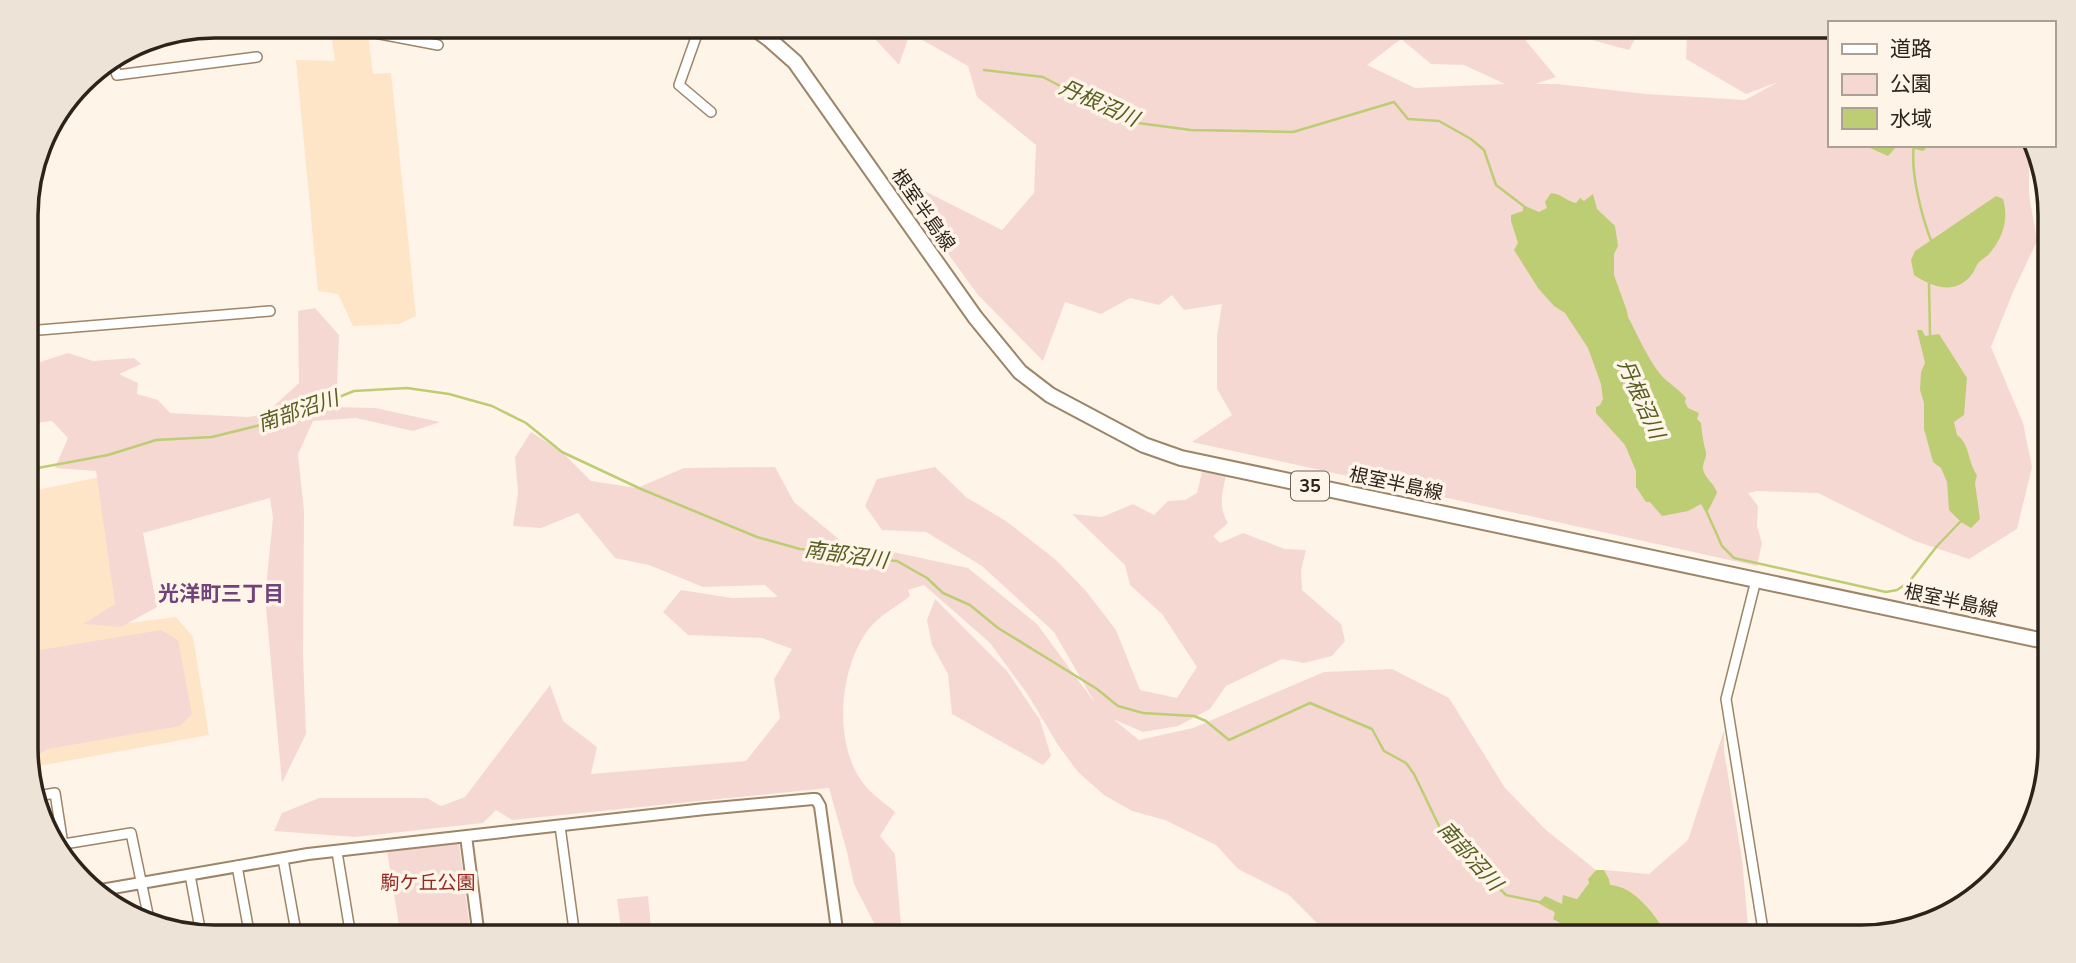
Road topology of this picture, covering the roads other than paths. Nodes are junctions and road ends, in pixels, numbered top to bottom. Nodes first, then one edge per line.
1 (401, 38) edge
2 (696, 38) edge
3 (766, 38) edge
4 (412, 40) joint
5 (438, 45) dead end
6 (257, 57) dead end
7 (115, 69) edge
8 (711, 112) dead end
9 (270, 311) dead end
10 (39, 330) edge
11 (1756, 580) junction
12 (2038, 640) edge
13 (46, 795) edge
14 (560, 825) junction
15 (58, 829) edge
16 (466, 836) junction
17 (67, 843) edge
18 (337, 852) junction
19 (283, 859) junction
20 (237, 866) junction
21 (190, 875) junction
22 (142, 883) junction
23 (109, 889) edge
24 (148, 911) edge
25 (199, 923) edge
26 (1762, 924) edge
27 (248, 925) edge
28 (295, 925) edge
29 (349, 925) edge
30 (477, 925) edge
31 (573, 925) edge
32 (836, 925) edge

1 - 4 street
2 - 8 street
3 - 11 main road, 根室半島線 / 35
4 - 5 street
6 - 7 street
9 - 10 street
11 - 12 main road, 根室半島線 / 35
11 - 26 street
13 - 15 street
14 - 16 street
14 - 31 street
14 - 32 street
16 - 18 street
16 - 30 street
17 - 22 street
18 - 19 street
18 - 29 street
19 - 20 street
19 - 28 street
20 - 21 street
20 - 27 street
21 - 22 street
21 - 25 street
22 - 23 street
22 - 24 street

